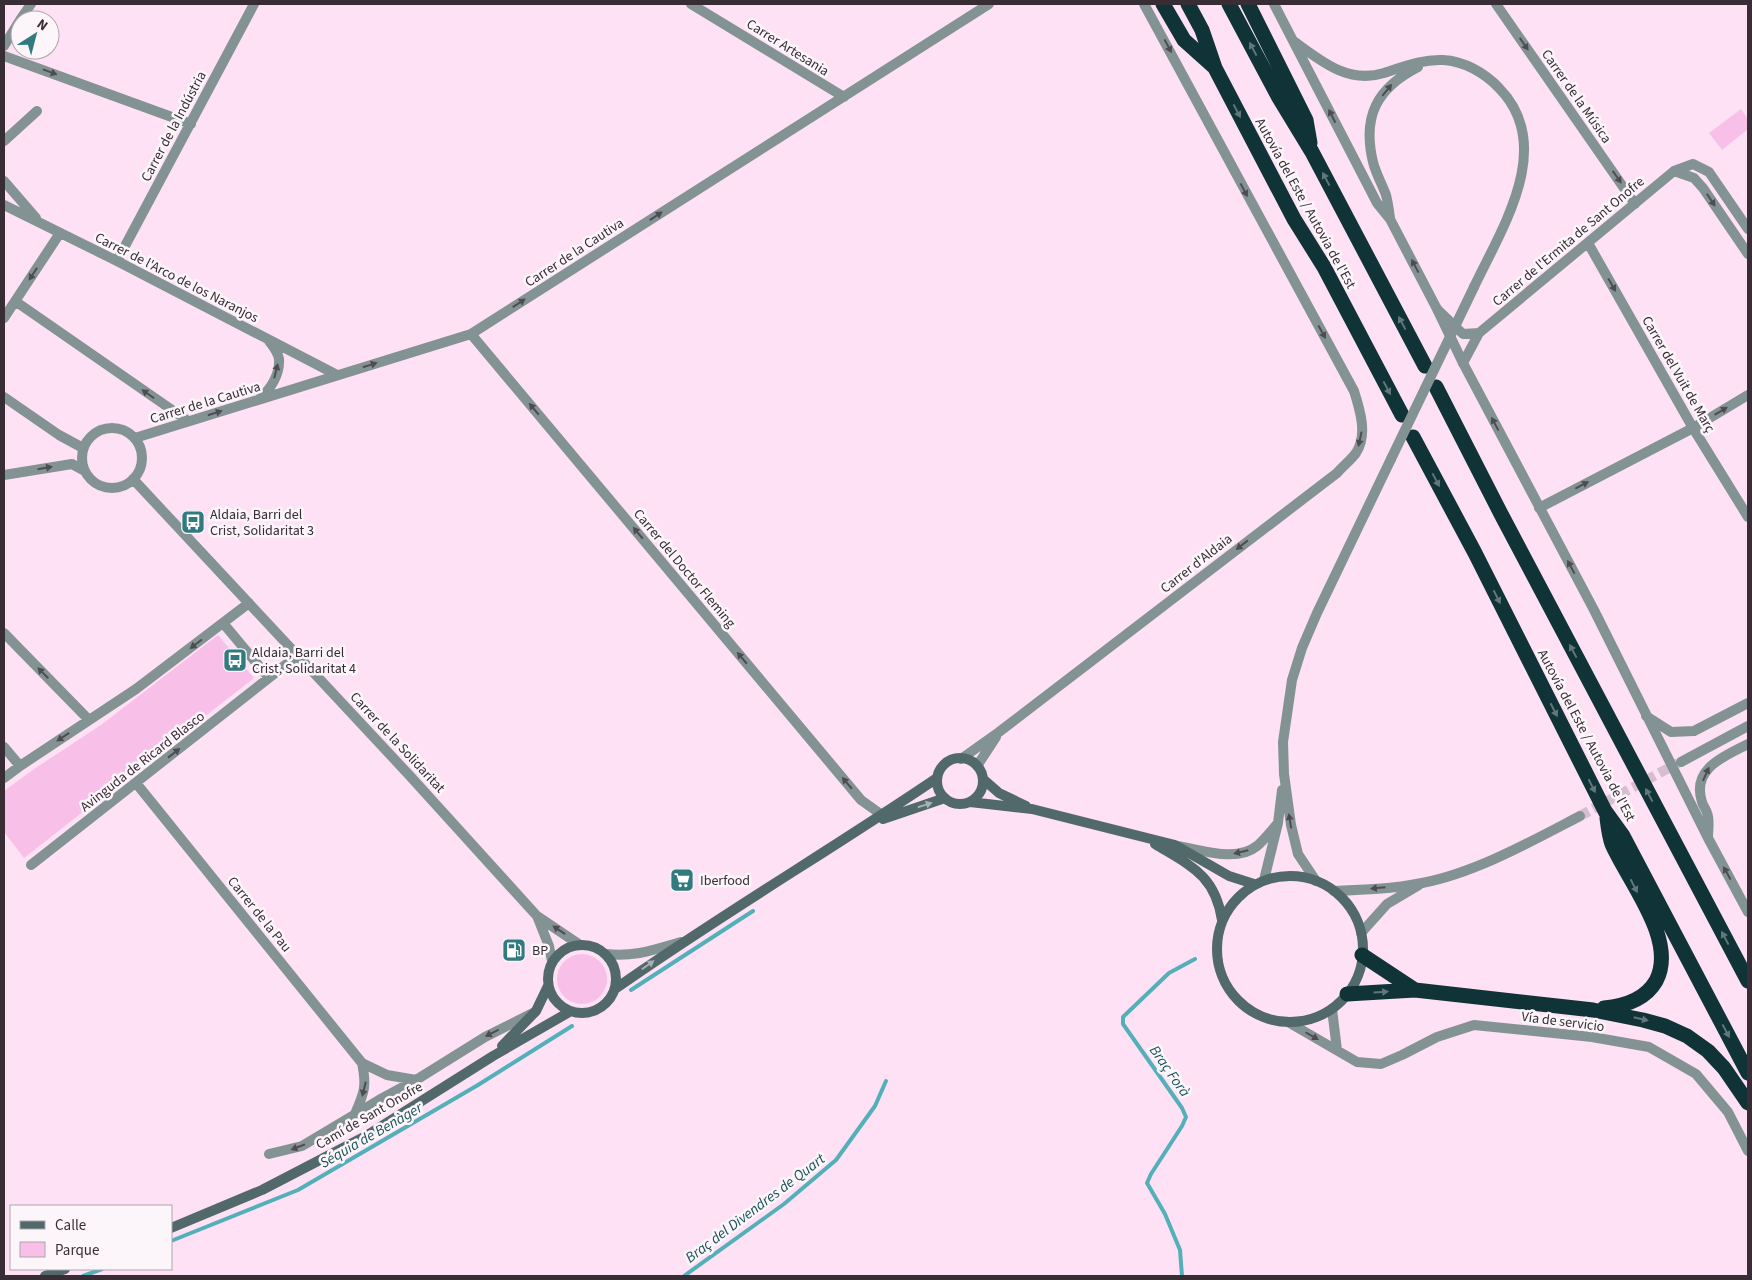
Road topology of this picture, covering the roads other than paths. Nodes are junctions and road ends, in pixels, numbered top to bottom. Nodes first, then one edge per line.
1 (254, 4) edge
2 (691, 4) edge
3 (989, 4) edge
4 (1144, 4) edge
5 (1163, 4) edge
6 (1171, 4) edge
7 (1188, 4) edge
8 (1229, 4) edge
9 (1248, 4) edge
10 (1274, 4) edge
11 (1496, 4) edge
12 (1293, 40) junction
13 (1192, 46) junction
14 (4, 56) edge
15 (1428, 62) junction
16 (1215, 68) junction
17 (844, 97) junction
18 (37, 110) dead end
19 (191, 124) junction
20 (4, 141) edge
21 (1312, 152) junction
22 (1674, 171) junction
23 (4, 181) edge
24 (1635, 204) junction
25 (4, 205) edge
26 (1390, 219) junction
27 (40, 223) junction
28 (1748, 229) edge
29 (60, 234) junction
30 (1588, 242) junction
31 (1748, 254) edge
32 (117, 261) junction
33 (15, 301) junction
34 (1438, 309) junction
35 (4, 318) edge
36 (1479, 333) junction
37 (471, 334) junction
38 (268, 339) junction
39 (1463, 363) junction
40 (1425, 366) dead end
41 (336, 375) junction
42 (1436, 387) dead end
43 (1748, 395) edge
44 (4, 397) edge
45 (257, 400) junction
46 (1402, 415) dead end
47 (188, 421) junction
48 (1693, 428) junction
49 (1413, 436) dead end
50 (135, 438) junction
51 (83, 453) junction
52 (85, 471) junction
53 (4, 475) edge
54 (133, 480) junction
55 (1539, 508) junction
56 (1748, 518) edge
57 (249, 603) junction
58 (223, 623) junction
59 (4, 633) edge
60 (298, 656) junction
61 (269, 678) junction
62 (1748, 703) edge
63 (1645, 716) junction
64 (89, 720) junction
65 (1748, 726) edge
66 (999, 732) junction
67 (1748, 744) edge
68 (4, 747) edge
69 (961, 759) junction
70 (1681, 762) tunnel mouth
71 (20, 766) junction
72 (977, 766) junction
73 (1284, 774) junction
74 (4, 778) edge
75 (937, 778) junction
76 (982, 779) junction
77 (136, 783) junction
78 (945, 798) junction
79 (970, 802) junction
80 (1032, 809) junction
81 (1605, 811) junction
82 (882, 815) junction
83 (1580, 816) tunnel mouth
84 (873, 822) junction
85 (1278, 823) junction
86 (1708, 838) junction
87 (1148, 839) junction
88 (1175, 845) junction
89 (31, 865) dead end
90 (1316, 881) junction
91 (1259, 882) junction
92 (1422, 883) junction
93 (1334, 891) junction
94 (1748, 912) edge
95 (538, 916) junction
96 (1222, 920) junction
97 (1361, 933) junction
98 (682, 942) junction
99 (580, 944) junction
100 (606, 954) junction
101 (1362, 955) junction
102 (552, 962) junction
103 (1748, 981) edge
104 (548, 986) junction
105 (615, 988) junction
106 (1415, 990) junction
107 (1347, 994) junction
108 (1332, 1009) junction
109 (1593, 1010) junction
110 (536, 1011) junction
111 (571, 1011) junction
112 (1288, 1022) junction
113 (1337, 1050) junction
114 (494, 1056) junction
115 (362, 1063) junction
116 (1748, 1073) edge
117 (416, 1080) junction
118 (1748, 1103) edge
119 (354, 1114) junction
120 (1748, 1151) edge
121 (269, 1154) dead end
122 (172, 1228) edge
123 (62, 1270) edge
124 (45, 1276) edge

1 - 19 street, Carrer de la Indústria
2 - 17 street, Carrer Artesania
3 - 17 street, Carrer de la Cautiva
4 -> 66 street, Carrer d'Aldaia
5 - 13 highway
6 - 13 highway
7 - 16 highway, Autovía del Este / Autovia de l'Est
21 -> 8 highway, Autovía del Este / Autovia de l'Est
9 - 21 highway
10 - 12 street
11 -> 24 street, Carrer de la Música
12 - 15 street
26 -> 12 street
13 - 16 highway
14 -> 19 street
26 -> 15 street
15 - 73 street, bridge
16 -> 46 highway, Autovía del Este / Autovia de l'Est
37 -> 17 street, Carrer de la Cautiva
18 - 20 street
19 - 32 street, Carrer de la Indústria
40 -> 21 highway, Autovía del Este / Autovia de l'Est
22 - 24 street, Carrer de l'Ermita de Sant Onofre
22 - 28 street
22 -> 31 street
23 - 27 street
24 - 30 street, Carrer de l'Ermita de Sant Onofre
25 - 27 street, Carrer de l'Arco de los Naranjos
34 -> 26 street
27 - 29 street, Carrer de l'Arco de los Naranjos
29 - 32 street, Carrer de l'Arco de los Naranjos
29 -> 33 street
30 - 36 street, Carrer de l'Ermita de Sant Onofre
30 -> 48 street, Carrer del Vuit de Març
32 - 38 street, Carrer de l'Arco de los Naranjos
33 - 35 street
47 -> 33 street
34 - 36 street
34 - 39 street
36 - 39 street, Carrer de l'Ermita de Sant Onofre
41 -> 37 street, Carrer de la Cautiva
82 -> 37 street, Carrer del Doctor Fleming
38 - 41 street, Carrer de l'Arco de los Naranjos
45 -> 38 street
55 -> 39 street
41 - 45 street, Carrer de la Cautiva
103 -> 42 highway, Autovía del Este / Autovia de l'Est
48 -> 43 street
44 - 51 street
47 -> 45 street, Carrer de la Cautiva
47 - 50 street, Carrer de la Cautiva
55 -> 48 street
48 - 56 street, Carrer del Vuit de Març
49 -> 81 highway, Autovía del Este / Autovia de l'Est
50 - 51 street
50 - 54 street
51 - 52 street
53 -> 52 street
52 - 54 street
54 - 57 street, Carrer de la Solidaritat
63 -> 55 street
57 - 58 street
57 - 60 street, Carrer de la Solidaritat
58 - 61 street
58 -> 64 street
64 -> 59 street
60 - 61 street, Avinguda de Ricard Blasco
60 - 95 street, Carrer de la Solidaritat
77 -> 61 street, Avinguda de Ricard Blasco
62 - 63 street
63 - 86 street
64 -> 71 street
65 - 70 street
66 - 69 street, Carrer d'Aldaia
66 - 72 street, Carrer d'Aldaia
86 -> 67 street
68 - 71 street
69 - 72 main road
69 - 75 main road
71 - 74 street
72 - 76 main road
73 - 85 street
90 -> 73 street
75 - 78 main road
75 - 82 main road
76 - 79 main road
76 - 80 main road
77 - 89 street, Avinguda de Ricard Blasco
77 - 115 street, Carrer de la Pau
78 - 79 main road
84 -> 78 main road
79 - 80 main road
80 - 87 main road
81 -> 109 highway
81 -> 116 highway, Autovía del Este / Autovia de l'Est
82 - 84 main road
83 - 92 street
84 - 98 main road
85 -> 88 street
85 - 91 street
94 -> 86 street
87 - 88 main road
87 - 96 main road
88 - 91 main road
90 - 91 main road
90 - 93 main road
91 - 96 main road
92 -> 93 street
92 - 97 street
93 - 97 main road
99 -> 95 street, Carrer de la Solidaritat
95 - 102 street, Carrer de la Solidaritat
96 - 112 main road
97 - 101 main road
98 - 100 street
105 -> 98 main road
99 - 100 main road
99 - 102 main road
100 - 105 main road
101 - 106 highway
101 - 107 main road
102 - 104 main road
104 - 110 main road, Camí de Sant Onofre
104 - 111 main road
105 - 111 main road
107 -> 106 highway
106 - 109 highway
107 - 108 main road
108 - 112 main road
108 - 113 street
109 -> 118 highway
110 - 114 main road, Camí de Sant Onofre
110 -> 117 street
111 - 114 main road, Camí de Sant Onofre
112 -> 113 street, Vía de servicio
113 - 120 street, Vía de servicio
114 - 122 main road, Camí de Sant Onofre
115 - 117 street
115 -> 119 street
117 - 119 street
119 -> 121 street
123 - 124 main road

